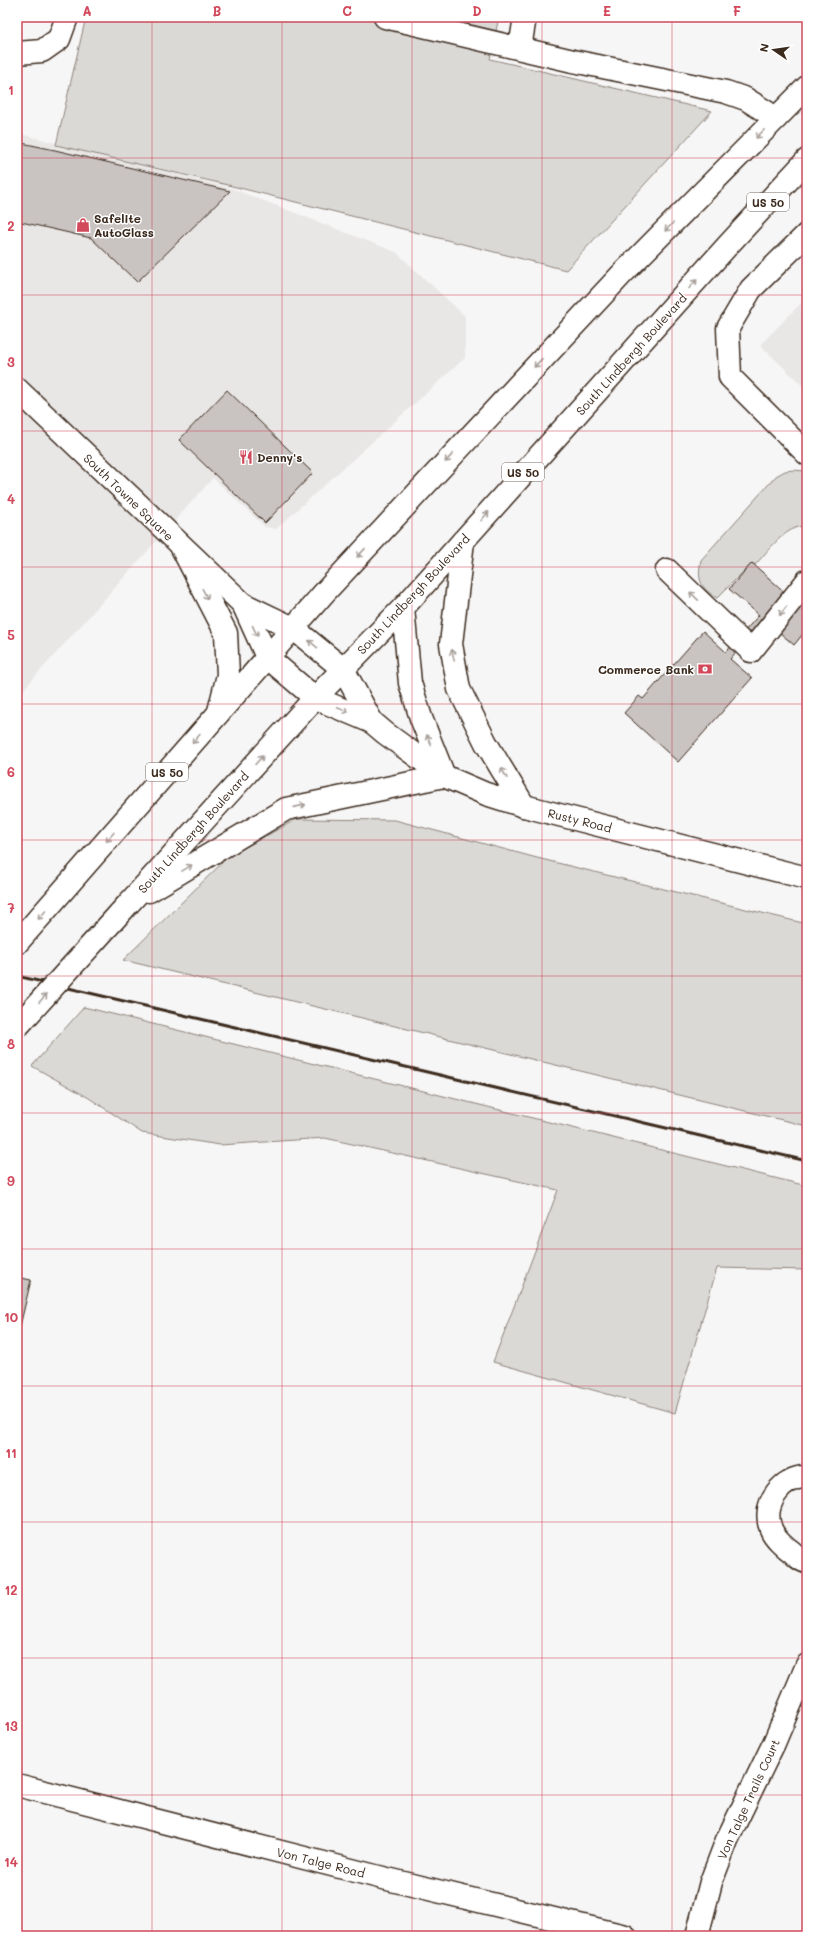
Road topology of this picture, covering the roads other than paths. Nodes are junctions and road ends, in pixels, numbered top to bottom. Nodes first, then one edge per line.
1 (66, 17) edge
2 (385, 17) edge
3 (525, 17) edge
4 (520, 48) junction
5 (17, 53) edge
6 (807, 87) edge
7 (776, 118) junction
8 (807, 160) edge
9 (807, 234) edge
10 (17, 389) edge
11 (807, 454) edge
12 (463, 540) junction
13 (181, 546) junction
14 (667, 570) dead end
15 (807, 581) edge
16 (243, 604) junction
17 (403, 608) junction
18 (293, 628) junction
19 (267, 657) junction
20 (343, 669) junction
21 (315, 698) junction
22 (219, 713) junction
23 (372, 722) junction
24 (444, 776) junction
25 (524, 806) junction
26 (807, 878) edge
27 (129, 902) junction
28 (17, 943) edge
29 (17, 1027) edge
30 (807, 1477) edge
31 (807, 1562) edge
32 (807, 1666) edge
33 (17, 1785) edge
34 (625, 1936) edge
35 (697, 1936) edge

1 - 5 main road
2 - 4 main road
3 - 4 main road
4 - 7 main road
6 - 7 main road, US 50
7 -> 18 main road, US 50
12 -> 8 main road, South Lindbergh Boulevard / US 50
9 - 11 main road
10 - 13 main road, South Towne Square
12 - 17 main road, South Lindbergh Boulevard / US 50
25 -> 12 main road
13 - 16 main road, South Towne Square
13 -> 22 main road
15 -> 14 main road
16 - 18 main road, South Towne Square
16 -> 19 main road, South Towne Square
17 - 20 main road, South Lindbergh Boulevard / US 50
24 -> 17 main road
18 - 19 main road, US 50
20 -> 18 main road, South Towne Square
19 - 21 main road, Rusty Road
19 - 22 main road, US 50
20 - 21 main road, South Lindbergh Boulevard / US 50
20 - 23 main road, Rusty Road
21 -> 23 main road, Rusty Road
27 -> 21 main road, South Lindbergh Boulevard / US 50
22 -> 28 main road, US 50
23 - 24 main road, Rusty Road
24 - 25 main road, Rusty Road
27 -> 24 main road
25 - 26 main road, Rusty Road
29 -> 27 main road, South Lindbergh Boulevard / US 50, bridge
30 - 31 main road
32 - 35 main road, Von Talge Trails Court
33 - 34 main road, Von Talge Road

